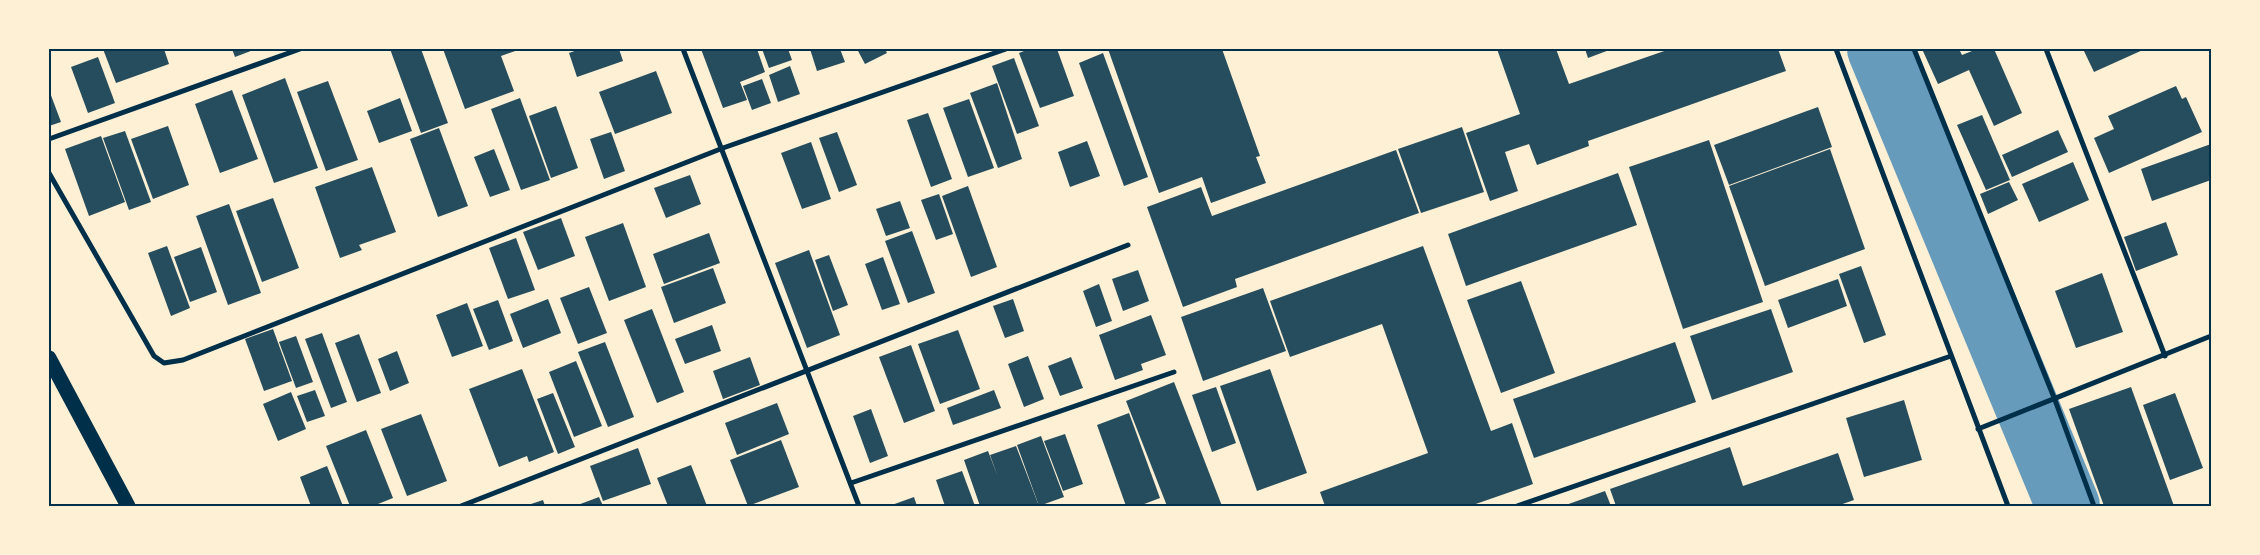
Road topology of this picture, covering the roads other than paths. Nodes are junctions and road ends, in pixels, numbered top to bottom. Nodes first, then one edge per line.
1 (300, 49) edge
2 (683, 49) edge
3 (1006, 49) edge
4 (1836, 49) edge
5 (1914, 49) edge
6 (2046, 49) edge
7 (49, 139) edge
8 (723, 148) junction
9 (49, 173) edge
10 (1128, 245) dead end
11 (2211, 336) edge
12 (1951, 356) junction
13 (2165, 356) junction
14 (49, 358) edge
15 (807, 371) junction
16 (1174, 372) dead end
17 (2055, 400) junction
18 (1978, 429) junction
19 (851, 482) junction
20 (128, 506) edge
21 (460, 506) edge
22 (859, 506) edge
23 (1517, 506) edge
24 (2008, 506) edge
25 (2094, 506) edge

1 - 7 street
2 - 8 street
3 - 8 street
4 - 12 street
5 - 17 street
6 - 13 street
8 - 9 street
8 - 15 street
10 - 15 street
11 - 13 street
12 - 18 street
12 - 23 street
13 - 17 street
14 - 20 highway
15 - 19 street
15 - 21 street
16 - 19 street
17 - 18 street
17 - 25 street
18 - 24 street
19 - 22 street

